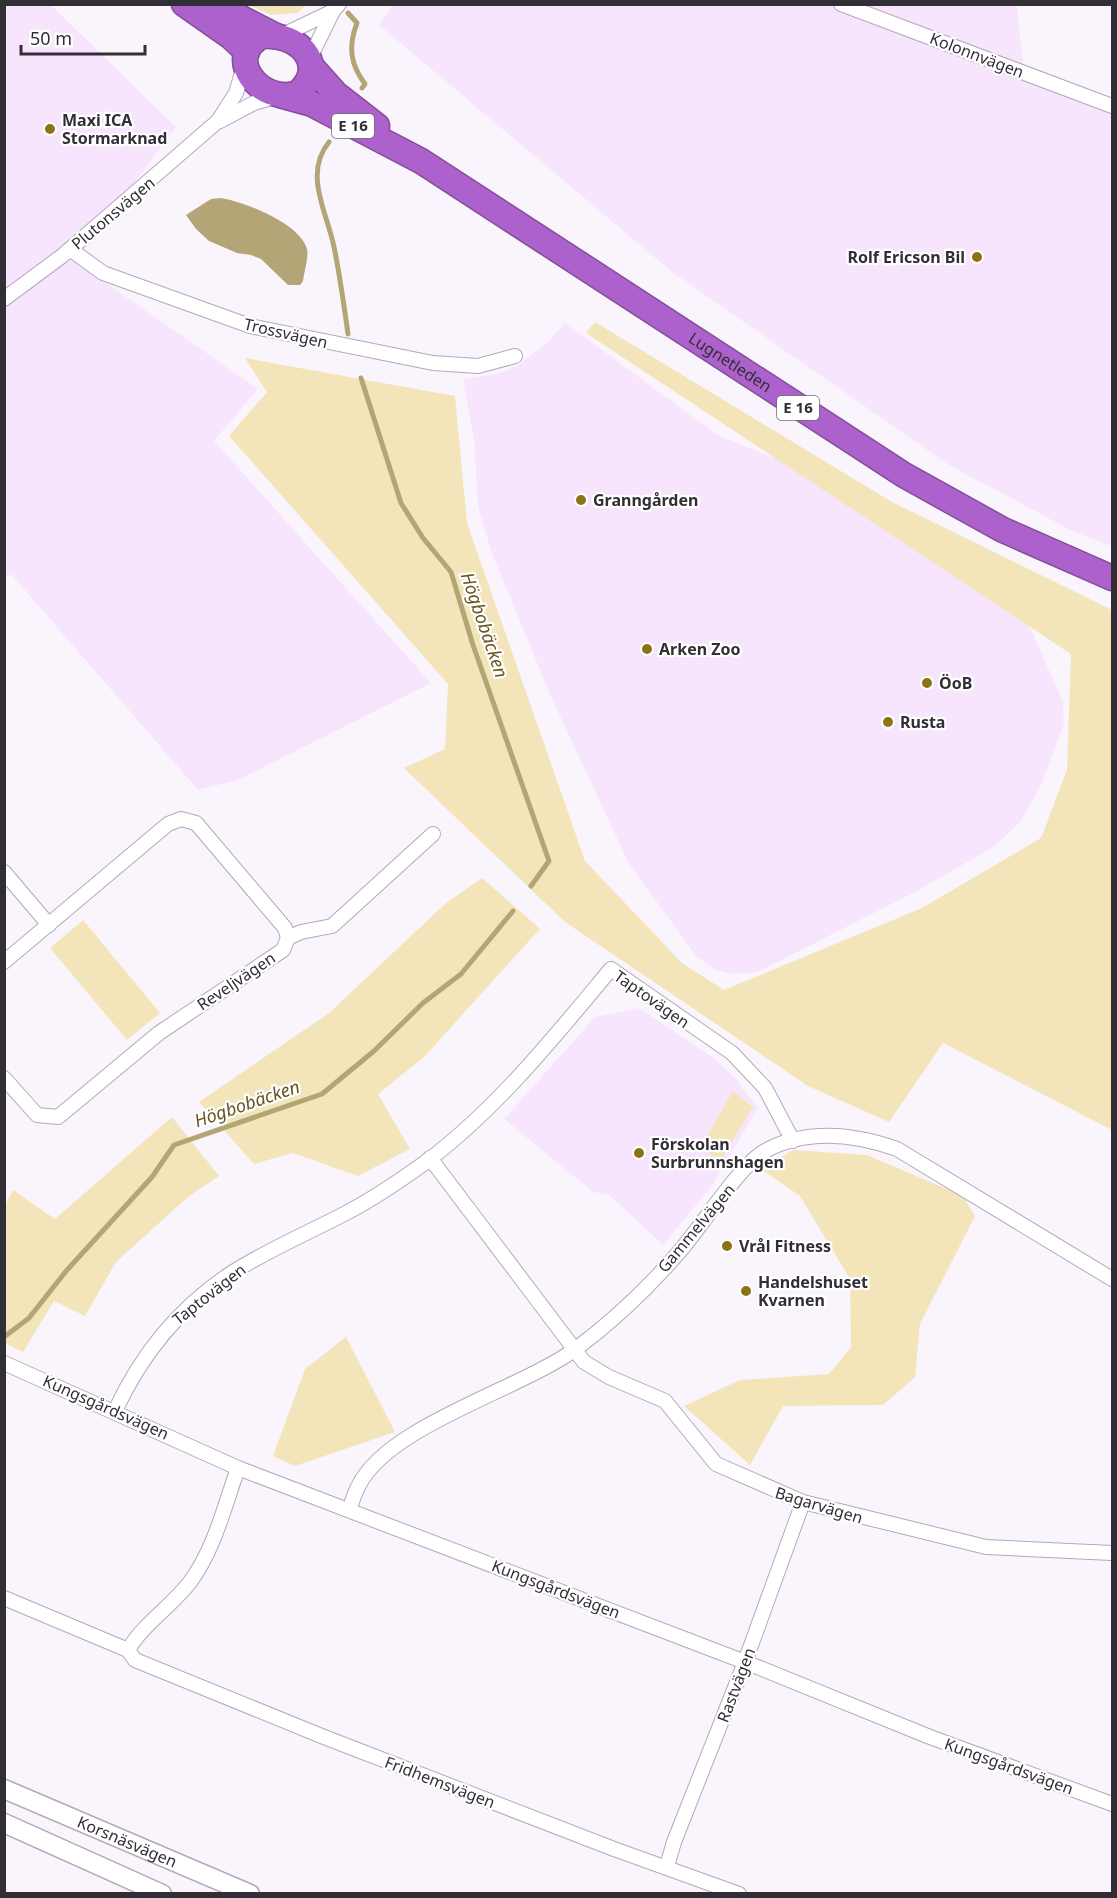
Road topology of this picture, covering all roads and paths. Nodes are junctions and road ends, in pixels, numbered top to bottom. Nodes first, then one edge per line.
1 (184, 4) edge
2 (214, 4) edge
3 (840, 4) edge
4 (336, 8) edge
5 (279, 36) junction
6 (246, 56) junction
7 (310, 63) junction
8 (280, 96) junction
9 (1113, 106) edge
10 (218, 122) junction
11 (421, 161) junction
12 (70, 249) junction
13 (4, 299) edge
14 (516, 356) dead end
15 (1113, 578) edge
16 (433, 834) dead end
17 (4, 872) edge
18 (49, 925) junction
19 (288, 938) junction
20 (4, 962) edge
21 (4, 1078) edge
22 (793, 1141) junction
23 (430, 1158) junction
24 (1113, 1279) edge
25 (575, 1350) junction
26 (4, 1363) edge
27 (115, 1411) junction
28 (238, 1467) junction
29 (803, 1502) junction
30 (349, 1510) junction
31 (1113, 1553) edge
32 (4, 1598) edge
33 (128, 1650) junction
34 (745, 1662) junction
35 (4, 1789) edge
36 (1113, 1804) edge
37 (4, 1823) edge
38 (667, 1866) junction
39 (162, 1893) edge
40 (250, 1893) edge
41 (739, 1893) edge

1 - 6 highway, E 16
2 - 5 highway, E 16
3 - 9 street, Kolonnvägen
4 - 5 street
4 - 7 street
5 - 6 highway
5 - 7 highway, E 16
6 - 8 highway, E 16
6 - 10 street, Plutonsvägen
7 - 8 highway
7 - 11 highway, Lugnetleden / E 16
8 - 10 street, Plutonsvägen
8 - 11 highway, Lugnetleden / E 16
10 - 12 street, Plutonsvägen
11 - 15 highway, Lugnetleden / E 16
12 - 13 street, Plutonsvägen
12 - 14 street, Trossvägen
16 - 19 street
17 - 18 street
18 - 19 street, Reveljvägen
18 - 20 street, Reveljvägen
19 - 21 street, Reveljvägen
22 - 23 street, Taptovägen
22 - 24 street, Gammelvägen
22 - 25 street, Gammelvägen
23 - 25 street
23 - 27 street, Taptovägen
25 - 29 street, Bagarvägen
25 - 30 street, Gammelvägen
26 - 27 street, Kungsgårdsvägen
27 - 28 street, Kungsgårdsvägen
28 - 30 street, Kungsgårdsvägen
28 - 33 street
29 - 31 street, Bagarvägen
29 - 34 street, Rastvägen
30 - 34 street, Kungsgårdsvägen
32 - 33 street
33 - 38 street, Fridhemsvägen
34 - 36 street, Kungsgårdsvägen
34 - 38 street, Rastvägen
35 - 40 main road, Korsnäsvägen
37 - 39 main road, Korsnäsvägen
38 - 41 street, Fridhemsvägen

